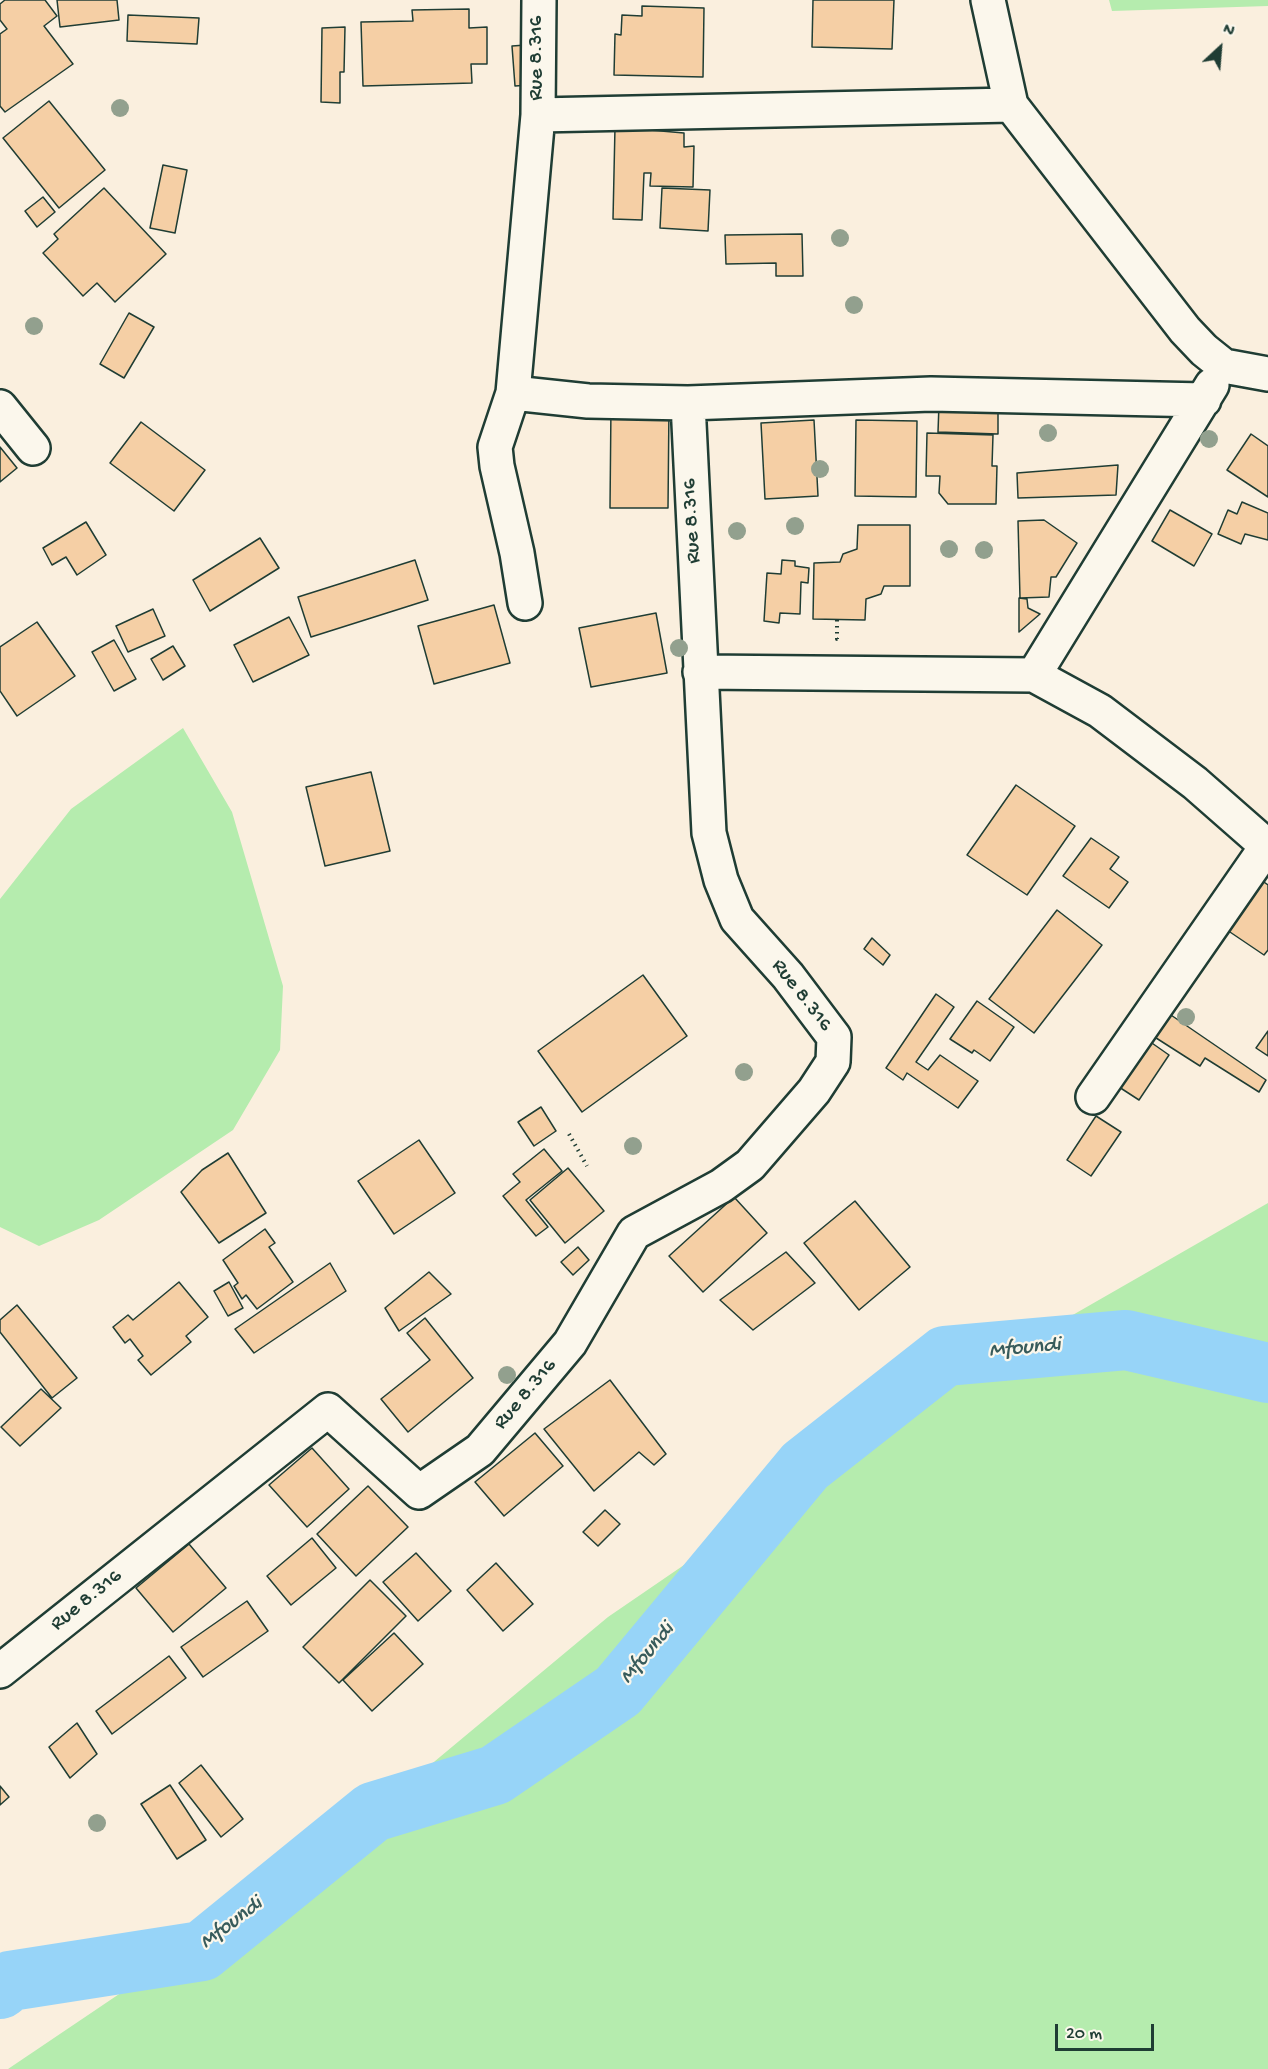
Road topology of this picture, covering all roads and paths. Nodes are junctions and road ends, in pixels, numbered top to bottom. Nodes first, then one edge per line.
1 (538, 0) edge
2 (988, 0) edge
3 (1011, 105) junction
4 (538, 115) junction
5 (1224, 366) junction
6 (1268, 374) edge
7 (513, 393) junction
8 (1204, 400) junction
9 (688, 403) junction
10 (0, 408) edge
11 (33, 448) dead end
12 (525, 603) dead end
13 (837, 620) dead end
14 (847, 639) dead end
15 (700, 672) junction
16 (1034, 675) junction
17 (1264, 837) edge
18 (1094, 1097) dead end
19 (569, 1134) dead end
20 (587, 1166) dead end
21 (0, 1671) edge

1 - 4 street, Rue 8.316
2 - 3 street
3 - 4 street
3 - 5 street
4 - 7 street, Rue 8.316
5 - 6 street
5 - 8 street
7 - 9 street
7 - 12 street, Rue 8.316
8 - 9 street
8 - 16 street
9 - 15 street, Rue 8.316
10 - 11 street
13 - 14 path
15 - 16 street
15 - 21 street, Rue 8.316
16 - 17 street
17 - 18 street
19 - 20 path

